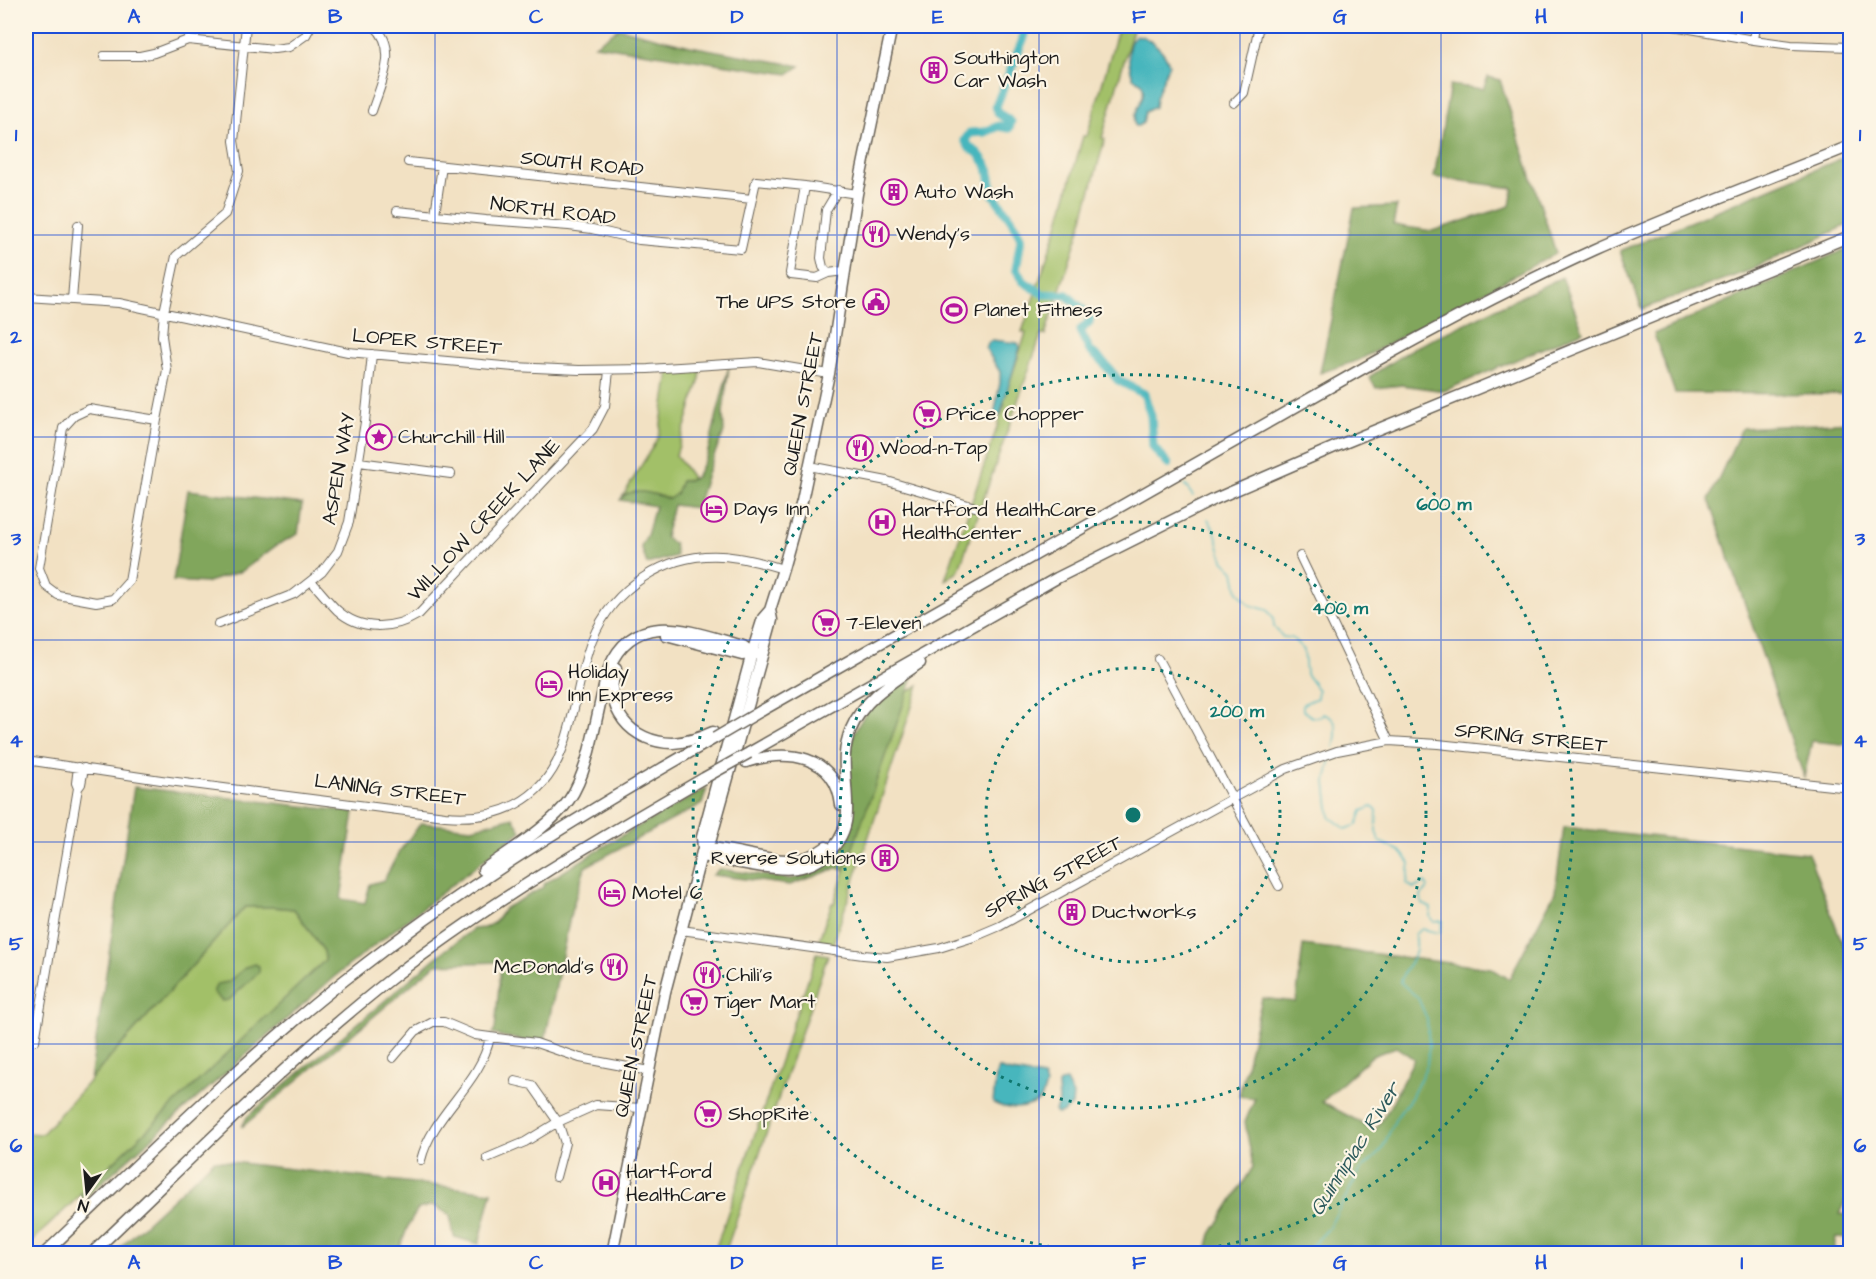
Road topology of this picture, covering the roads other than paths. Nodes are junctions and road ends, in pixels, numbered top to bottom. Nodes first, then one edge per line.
1 (246, 26) edge
2 (311, 26) edge
3 (374, 26) edge
4 (891, 26) edge
5 (1259, 26) edge
6 (1673, 26) edge
7 (1756, 26) edge
8 (1754, 40) junction
9 (244, 46) junction
10 (1851, 47) edge
11 (104, 57) dead end
12 (1234, 103) dead end
13 (372, 111) dead end
14 (1851, 146) edge
15 (408, 162) dead end
16 (442, 166) junction
17 (805, 186) junction
18 (838, 190) junction
19 (857, 194) junction
20 (752, 199) junction
21 (397, 211) dead end
22 (435, 214) junction
23 (78, 225) dead end
24 (1851, 236) edge
25 (845, 271) junction
26 (828, 273) junction
27 (26, 297) edge
28 (72, 300) junction
29 (164, 312) junction
30 (372, 354) junction
31 (609, 371) junction
32 (828, 374) junction
33 (157, 420) junction
34 (358, 462) junction
35 (809, 466) junction
36 (451, 474) dead end
37 (975, 507) dead end
38 (1300, 556) dead end
39 (783, 569) junction
40 (312, 582) junction
41 (218, 624) dead end
42 (757, 654) junction
43 (1158, 659) dead end
44 (906, 668) junction
45 (716, 734) junction
46 (1389, 741) junction
47 (747, 758) junction
48 (26, 760) edge
49 (81, 768) junction
50 (1851, 788) edge
51 (1232, 798) junction
52 (703, 852) junction
53 (1279, 886) dead end
54 (681, 930) junction
55 (344, 980) junction
56 (490, 1037) junction
57 (35, 1041) dead end
58 (393, 1058) dead end
59 (649, 1071) junction
60 (515, 1082) dead end
61 (641, 1108) junction
62 (558, 1122) junction
63 (487, 1158) dead end
64 (421, 1160) dead end
65 (556, 1176) dead end
66 (44, 1254) edge
67 (91, 1254) edge
68 (612, 1254) edge

1 - 9 street
2 - 9 street
3 - 13 street
4 - 19 highway, QUEEN STREET
5 - 12 street
6 - 8 street
7 - 8 street
8 - 10 street
9 - 11 street
9 - 29 street
14 - 45 highway, bridge
15 - 16 street, SOUTH ROAD
16 - 20 street, SOUTH ROAD
16 - 22 street
17 - 18 street
17 - 20 street
17 - 26 street
18 - 19 street
18 - 26 street
19 - 25 highway, QUEEN STREET
20 - 22 street, NORTH ROAD
21 - 22 street, NORTH ROAD
23 - 28 street
24 - 44 highway
25 - 26 street
25 - 32 highway, QUEEN STREET
27 - 28 street, LOPER STREET
28 - 29 street, LOPER STREET
29 - 30 street, LOPER STREET
29 - 33 street
30 - 31 street, LOPER STREET
30 - 34 street, ASPEN WAY
31 - 32 street, LOPER STREET
31 - 40 street, WILLOW CREEK LANE
32 - 35 highway, QUEEN STREET
33 - 33 street
34 - 36 street
34 - 40 street, ASPEN WAY
35 - 37 street
35 - 39 highway, QUEEN STREET
38 - 46 street
39 - 42 highway, QUEEN STREET
39 - 49 street, LANING STREET
40 - 41 street, ASPEN WAY
42 - 45 highway
42 - 52 highway, QUEEN STREET
42 - 55 highway
43 - 51 street
44 - 47 highway
44 - 52 highway
45 - 55 highway
46 - 50 street, SPRING STREET
46 - 51 street, SPRING STREET
47 - 52 highway
47 - 67 highway, bridge
48 - 49 street, LANING STREET
49 - 57 street
51 - 53 street
51 - 54 street, SPRING STREET
52 - 54 highway, QUEEN STREET
54 - 59 highway, QUEEN STREET
55 - 66 highway
56 - 58 street
56 - 59 street
56 - 64 street
59 - 61 highway, QUEEN STREET
60 - 62 street
61 - 62 street
61 - 68 highway, QUEEN STREET
62 - 63 street
62 - 65 street

